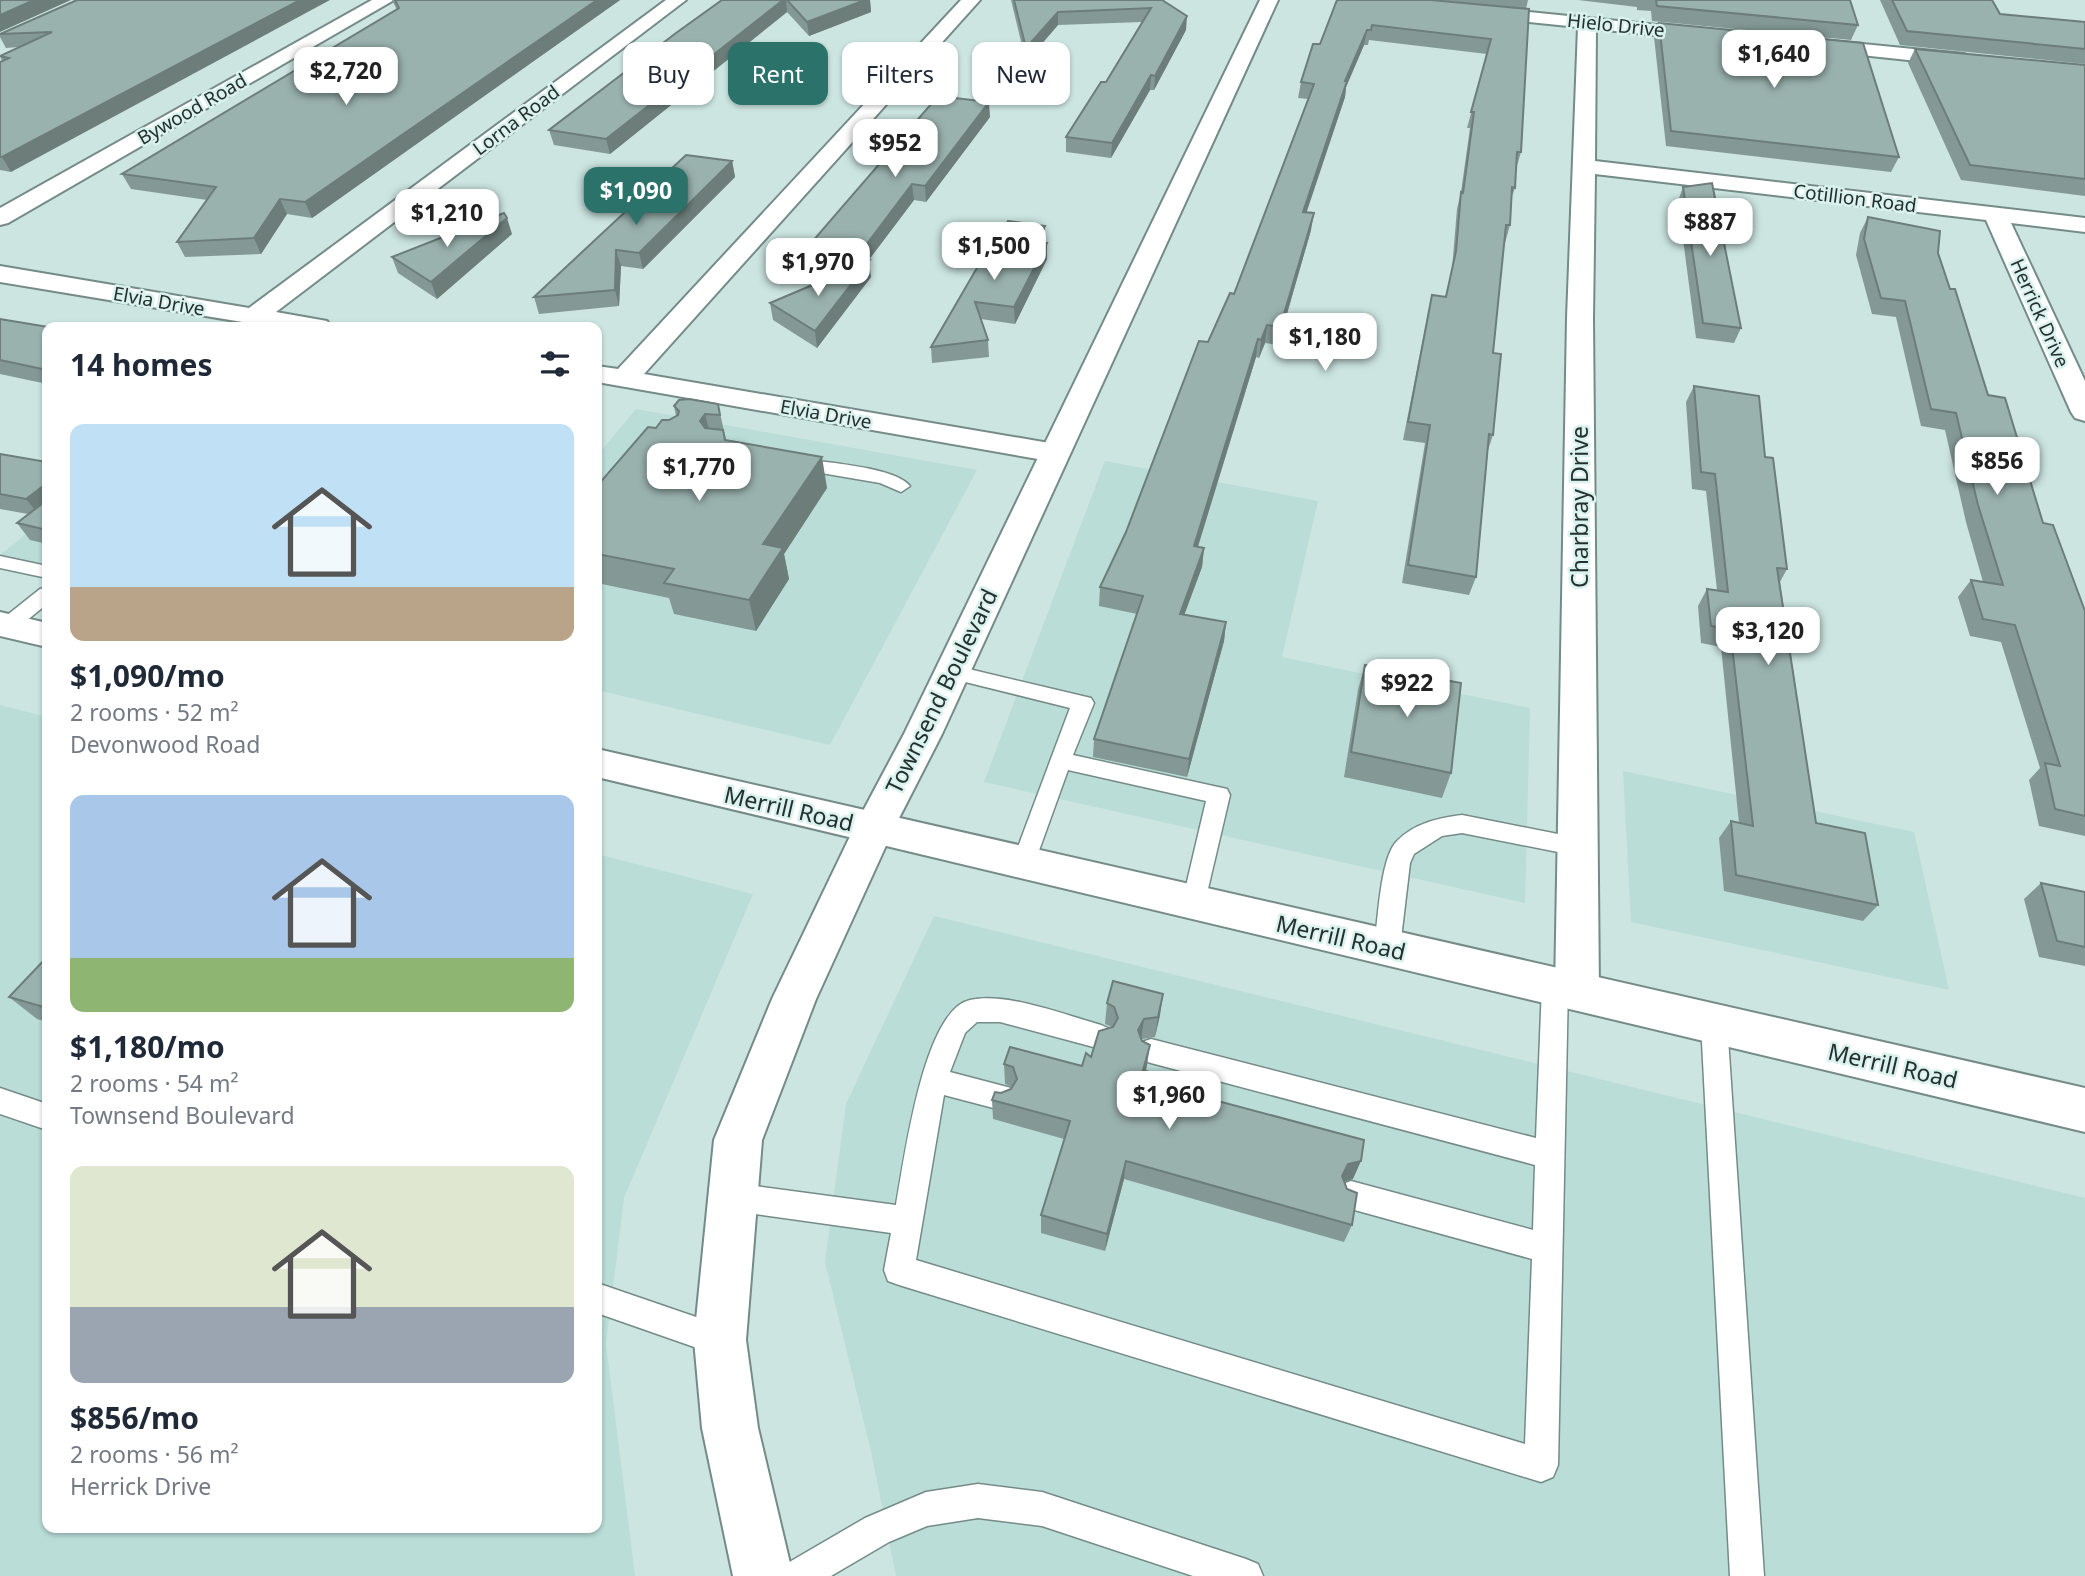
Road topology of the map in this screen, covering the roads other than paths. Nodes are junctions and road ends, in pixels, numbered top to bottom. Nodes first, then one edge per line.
1 (385, 0) edge
2 (677, 0) edge
3 (971, 0) edge
4 (1269, 0) edge
5 (1465, 11) edge
6 (1587, 23) junction
7 (1725, 36) edge
8 (1794, 43) edge
9 (1988, 62) edge
10 (1584, 166) junction
11 (1995, 214) junction
12 (0, 218) edge
13 (2085, 225) edge
14 (0, 274) edge
15 (254, 316) junction
16 (289, 322) edge
17 (610, 377) edge
18 (2085, 412) edge
19 (1055, 453) junction
20 (770, 460) edge
21 (901, 486) dead end
22 (4, 567) edge
23 (42, 571) edge
24 (42, 597) edge
25 (4, 624) edge
26 (42, 634) edge
27 (952, 672) junction
28 (1059, 760) junction
29 (602, 764) edge
30 (874, 828) junction
31 (1578, 847) junction
32 (1024, 863) junction
33 (1194, 902) junction
34 (1387, 947) junction
35 (1566, 989) junction
36 (1714, 1023) junction
37 (1101, 1037) edge
38 (1151, 1051) edge
39 (933, 1080) junction
40 (1001, 1097) edge
41 (0, 1101) edge
42 (2085, 1111) edge
43 (42, 1114) edge
44 (1550, 1156) junction
45 (1351, 1195) edge
46 (733, 1197) junction
47 (909, 1222) junction
48 (1548, 1249) junction
49 (602, 1300) edge
50 (720, 1340) junction
51 (763, 1576) edge
52 (798, 1576) edge
53 (1246, 1576) edge
54 (1747, 1576) edge

1 - 12 street, Bywood Road
2 - 15 street, Lorna Road
3 - 17 street
4 - 19 street, Townsend Boulevard
5 - 6 street, Hielo Drive
6 - 7 street, Hielo Drive
6 - 10 street, Charbray Drive
8 - 9 street
10 - 11 street, Cotillion Road
10 - 31 street, Charbray Drive
11 - 13 street, Cotillion Road
11 - 18 street, Herrick Drive
14 - 15 street, Elvia Drive
15 - 16 street, Elvia Drive
17 - 19 street, Elvia Drive
19 - 27 street, Townsend Boulevard
20 - 21 lane
22 - 23 lane
24 - 25 lane
25 - 26 street
27 - 28 lane
27 - 30 street, Townsend Boulevard
28 - 32 lane
28 - 33 lane
29 - 30 street, Merrill Road
30 - 32 street, Merrill Road
30 - 46 street, Townsend Boulevard
31 - 34 lane
31 - 35 street, Charbray Drive
32 - 33 street, Merrill Road
33 - 34 street, Merrill Road
34 - 35 street, Merrill Road
35 - 36 street, Merrill Road
35 - 44 lane
36 - 42 street, Merrill Road
36 - 54 lane
37 - 39 lane
38 - 44 lane
39 - 40 lane
39 - 47 lane
41 - 43 lane
44 - 48 lane
45 - 48 lane
46 - 47 lane
46 - 50 street, Townsend Boulevard
47 - 48 lane
49 - 50 lane
50 - 51 street, Townsend Boulevard
52 - 53 lane

